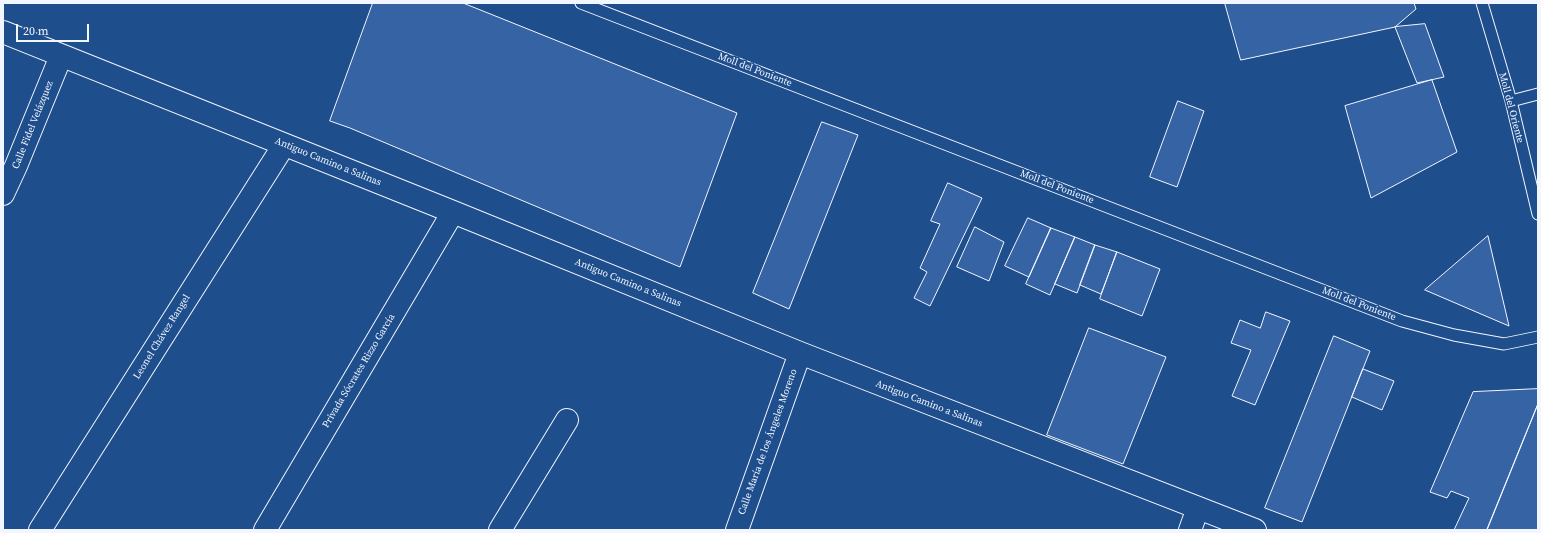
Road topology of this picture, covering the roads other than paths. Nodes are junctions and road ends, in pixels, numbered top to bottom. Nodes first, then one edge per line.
1 (581, 3) edge
2 (1482, 3) edge
3 (3, 32) edge
4 (61, 56) junction
5 (1538, 94) edge
6 (1511, 101) junction
7 (284, 145) junction
8 (3, 194) edge
9 (453, 212) junction
10 (1538, 214) edge
11 (1538, 337) edge
12 (800, 354) junction
13 (567, 420) dead end
14 (1198, 508) junction
15 (40, 530) edge
16 (265, 530) edge
17 (500, 530) edge
18 (737, 530) edge
19 (1190, 530) edge
20 (1255, 530) edge

1 - 11 lane, Moll del Poniente
2 - 6 lane, Moll del Oriente
3 - 4 street, Antiguo Camino a Salinas
4 - 7 street, Antiguo Camino a Salinas
4 - 8 street, Calle Fidel Velázquez
5 - 6 lane
6 - 10 lane, Moll del Oriente
7 - 9 street, Antiguo Camino a Salinas
7 - 15 street, Leonel Chávez Rangel
9 - 12 street, Antiguo Camino a Salinas
9 - 16 street, Privada Sócrates Rizzo García
12 - 14 street, Antiguo Camino a Salinas
12 - 18 street, Calle María de los Ángeles Moreno
13 - 17 street
14 - 19 street
14 - 20 street, Antiguo Camino a Salinas

